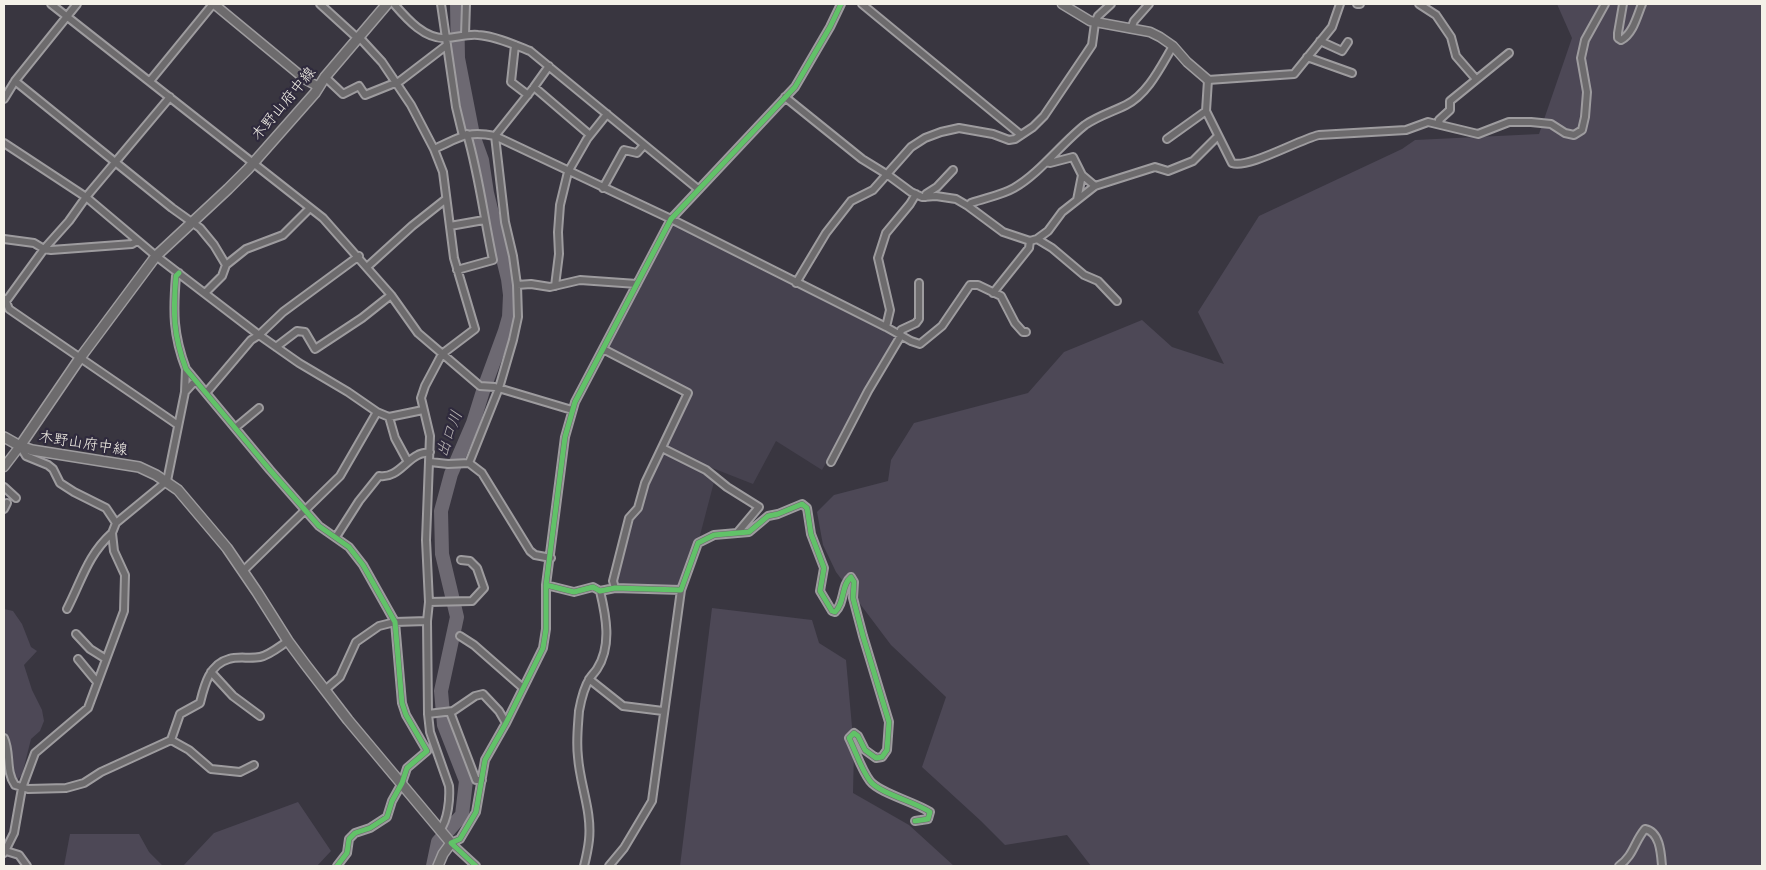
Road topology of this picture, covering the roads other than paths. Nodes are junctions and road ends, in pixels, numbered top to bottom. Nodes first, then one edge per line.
1 (52, 4) edge
2 (76, 4) edge
3 (214, 4) edge
4 (320, 4) edge
5 (387, 4) edge
6 (394, 4) edge
7 (441, 4) edge
8 (466, 4) edge
9 (841, 4) edge
10 (862, 4) edge
11 (1062, 4) edge
12 (1111, 4) edge
13 (1149, 4) edge
14 (1340, 4) edge
15 (1419, 4) edge
16 (1605, 4) edge
17 (1623, 4) edge
18 (1642, 4) edge
19 (67, 16) junction
20 (1095, 22) junction
21 (1131, 29) junction
22 (465, 35) junction
23 (359, 37) junction
24 (1320, 41) junction
25 (447, 42) junction
26 (1348, 42) dead end
27 (515, 45) junction
28 (1173, 46) junction
29 (1509, 53) dead end
30 (1307, 57) junction
31 (549, 66) junction
32 (1352, 73) dead end
33 (324, 77) junction
34 (1476, 79) junction
35 (1208, 80) junction
36 (15, 81) junction
37 (150, 81) junction
38 (396, 83) junction
39 (534, 87) junction
40 (319, 88) junction
41 (528, 95) junction
42 (170, 96) junction
43 (785, 96) junction
44 (4, 99) edge
45 (1206, 111) junction
46 (607, 114) junction
47 (1440, 124) junction
48 (590, 134) junction
49 (465, 135) junction
50 (1021, 135) junction
51 (494, 136) junction
52 (1218, 136) junction
53 (1167, 140) dead end
54 (4, 142) edge
55 (644, 145) junction
56 (434, 149) junction
57 (116, 162) junction
58 (254, 162) junction
59 (1046, 162) junction
60 (953, 170) dead end
61 (568, 172) junction
62 (888, 174) junction
63 (1082, 175) junction
64 (1095, 186) junction
65 (603, 188) junction
66 (698, 190) junction
67 (916, 194) junction
68 (926, 196) junction
69 (86, 197) junction
70 (446, 199) junction
71 (1077, 200) junction
72 (968, 206) junction
73 (310, 208) junction
74 (671, 219) junction
75 (484, 220) junction
76 (192, 222) junction
77 (450, 226) junction
78 (4, 239) edge
79 (1034, 240) junction
80 (137, 241) junction
81 (44, 249) junction
82 (156, 256) junction
83 (359, 256) junction
84 (226, 265) junction
85 (367, 267) junction
86 (457, 270) junction
87 (179, 274) junction
88 (796, 283) junction
89 (919, 283) dead end
90 (637, 284) junction
91 (517, 285) junction
92 (555, 286) junction
93 (205, 293) junction
94 (994, 293) junction
95 (391, 295) junction
96 (4, 300) edge
97 (1117, 301) dead end
98 (886, 327) junction
99 (1026, 332) dead end
100 (899, 334) junction
101 (260, 335) junction
102 (276, 347) junction
103 (604, 349) junction
104 (442, 354) junction
105 (80, 358) junction
106 (186, 369) junction
107 (195, 381) junction
108 (497, 388) junction
109 (185, 392) junction
110 (206, 392) junction
111 (259, 408) dead end
112 (423, 410) junction
113 (572, 410) junction
114 (377, 412) junction
115 (389, 418) junction
116 (178, 425) junction
117 (235, 428) junction
118 (4, 437) edge
119 (20, 446) junction
120 (662, 448) junction
121 (430, 452) junction
122 (408, 462) junction
123 (430, 462) junction
124 (831, 462) dead end
125 (469, 463) junction
126 (4, 467) edge
127 (167, 482) junction
128 (4, 487) edge
129 (16, 498) dead end
130 (759, 507) junction
131 (305, 509) junction
132 (768, 516) junction
133 (116, 522) junction
134 (738, 532) junction
135 (112, 534) junction
136 (336, 538) junction
137 (551, 558) junction
138 (461, 560) dead end
139 (243, 571) junction
140 (546, 585) junction
141 (615, 588) junction
142 (680, 590) junction
143 (600, 591) junction
144 (429, 602) junction
145 (67, 609) dead end
146 (427, 621) junction
147 (395, 622) junction
148 (76, 634) dead end
149 (460, 636) dead end
150 (288, 641) junction
151 (78, 659) dead end
152 (106, 659) junction
153 (212, 672) junction
154 (589, 678) junction
155 (97, 682) junction
156 (523, 688) junction
157 (325, 690) junction
158 (663, 711) junction
159 (450, 712) junction
160 (428, 714) junction
161 (260, 716) dead end
162 (506, 723) junction
163 (4, 738) edge
164 (171, 740) junction
165 (254, 765) dead end
166 (482, 780) junction
167 (402, 783) junction
168 (22, 788) junction
169 (915, 821) dead end
170 (440, 830) junction
171 (450, 842) junction
172 (5, 852) edge
173 (27, 866) edge
174 (337, 866) edge
175 (438, 866) edge
176 (476, 866) edge
177 (584, 866) edge
178 (609, 866) edge
179 (1619, 866) edge
180 (1662, 866) edge

1 - 19 street
2 - 19 street
3 - 37 street
3 - 40 street
4 - 23 street
5 - 23 main road, 木野山府中線
6 - 25 street
7 - 25 street
8 - 22 street
9 - 43 street
10 - 50 street
11 - 20 street
12 - 20 street
13 - 21 street
14 - 24 street
15 - 34 street
16 - 47 street
17 - 18 street
19 - 36 street
19 - 37 street
20 - 21 street
20 - 50 street
21 - 28 street
22 - 25 street
22 - 27 street
23 - 33 main road, 木野山府中線
23 - 38 street
24 - 26 street
24 - 30 street
25 - 38 street
25 - 49 street
27 - 31 street
27 - 41 street
28 - 35 street
28 - 59 street
29 - 34 street
30 - 32 street
30 - 35 street
31 - 39 street
31 - 46 street
33 - 38 street
33 - 40 main road, 木野山府中線
34 - 47 street
35 - 45 street
36 - 44 street
36 - 57 street
37 - 42 street
38 - 56 street
39 - 41 street
39 - 48 street
40 - 58 main road, 木野山府中線
41 - 51 street
42 - 57 street
42 - 58 street
43 - 62 street
43 - 66 street
45 - 52 street
45 - 53 street
46 - 48 street
46 - 55 street
47 - 52 street
48 - 61 street
49 - 51 street
49 - 56 street
49 - 75 street
50 - 62 street
51 - 61 street
51 - 91 street
52 - 64 street
54 - 69 street
55 - 65 street
55 - 66 street
56 - 70 street
57 - 69 street
57 - 76 street
58 - 73 street
58 - 76 main road, 木野山府中線
59 - 63 street
59 - 72 street
60 - 68 street
61 - 65 street
61 - 92 street
62 - 67 street
62 - 88 street
63 - 64 street
63 - 71 street
64 - 71 street
65 - 74 street
66 - 74 street
67 - 68 street
67 - 98 street
68 - 72 street
69 - 80 street
69 - 81 street
70 - 77 street
70 - 85 street
71 - 79 street
72 - 79 street
73 - 83 street
73 - 84 street
74 - 88 street
74 - 90 street
75 - 77 street
75 - 86 street
76 - 82 main road, 木野山府中線
76 - 84 street
77 - 86 street
78 - 81 street
79 - 94 street
79 - 97 street
80 - 81 street
80 - 82 street
81 - 96 street
82 - 87 street
82 - 105 main road, 木野山府中線
83 - 85 street
83 - 101 street
84 - 93 street
85 - 95 street
86 - 104 street
87 - 93 street
87 - 106 street
88 - 98 street
89 - 100 street
90 - 92 street
90 - 103 street
91 - 92 street
91 - 108 street
93 - 101 street
94 - 99 street
94 - 100 street
95 - 102 street
95 - 104 street
96 - 105 street
98 - 100 street
100 - 124 street
101 - 102 street
101 - 110 street
102 - 114 street
103 - 113 street
103 - 120 street
104 - 108 street
104 - 112 street
105 - 116 street
105 - 119 main road, 木野山府中線
106 - 107 street
106 - 109 street
107 - 109 street
107 - 110 street
108 - 113 street
108 - 125 street
109 - 116 street
110 - 117 street
111 - 117 street
112 - 115 street
112 - 121 street
113 - 137 street
114 - 115 street
114 - 131 street
115 - 122 street
116 - 127 street
117 - 131 street
118 - 119 main road
119 - 126 street
119 - 127 main road, 木野山府中線
119 - 133 street
120 - 130 street
120 - 141 street
121 - 122 street
121 - 123 street
122 - 136 street
123 - 125 street
123 - 144 street
125 - 137 street
127 - 133 street
127 - 139 main road, 木野山府中線
128 - 129 street
130 - 132 street
130 - 134 street
131 - 136 street
131 - 139 street
132 - 134 street
132 - 169 street
133 - 135 street
134 - 142 street
135 - 145 street
135 - 152 street
136 - 147 street
137 - 140 street
138 - 144 street
139 - 150 main road, 木野山府中線
140 - 143 street
140 - 156 street
141 - 142 street
141 - 143 street
142 - 158 street
143 - 154 street
144 - 146 street
146 - 147 street
146 - 160 street
147 - 157 street
147 - 167 street
148 - 152 street
149 - 156 street
150 - 153 street
150 - 157 main road, 木野山府中線
151 - 155 street
152 - 155 street
153 - 161 street
153 - 164 street
154 - 158 street
154 - 177 street
155 - 168 street
156 - 162 street
157 - 167 main road, 木野山府中線
158 - 178 street
159 - 160 street
159 - 162 street
159 - 166 street
160 - 170 street
162 - 166 street
163 - 168 street
164 - 165 street
164 - 168 street
166 - 171 street
167 - 170 main road, 木野山府中線
167 - 174 street
168 - 172 street
170 - 171 main road, 木野山府中線
171 - 175 main road
171 - 176 street
172 - 173 street
179 - 180 street

